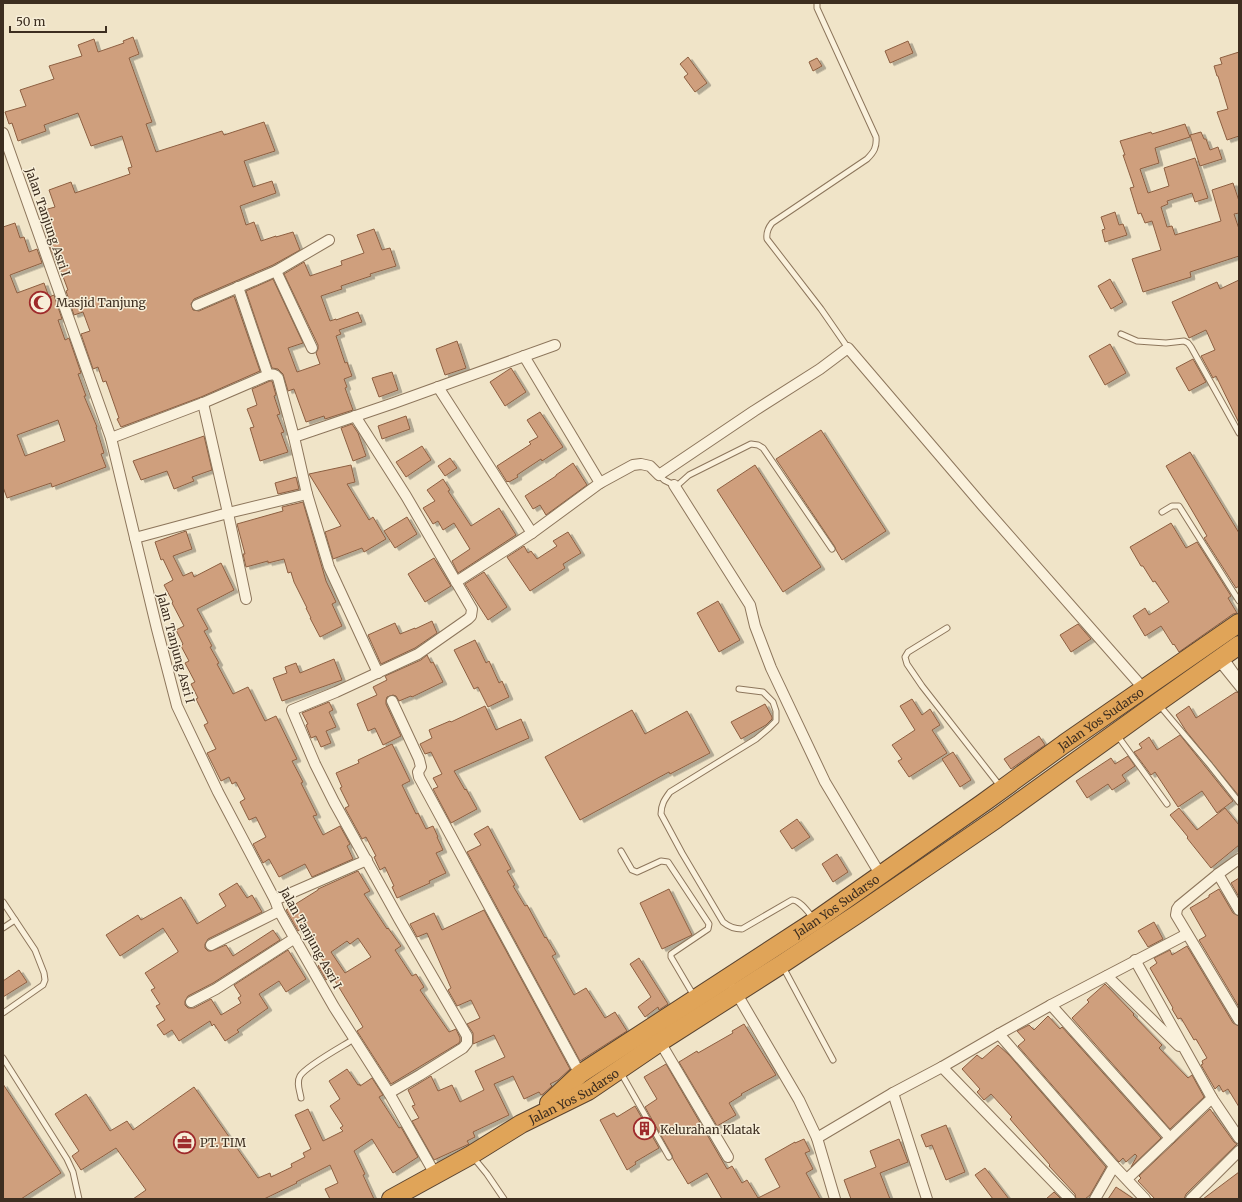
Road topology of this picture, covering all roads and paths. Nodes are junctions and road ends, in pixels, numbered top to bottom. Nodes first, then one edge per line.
1 (817, 3) edge
2 (3, 133) edge
3 (329, 240) dead end
4 (276, 270) junction
5 (238, 287) junction
6 (198, 305) dead end
7 (1121, 334) dead end
8 (555, 345) dead end
9 (312, 348) dead end
10 (848, 348) junction
11 (524, 356) junction
12 (268, 375) junction
13 (438, 387) junction
14 (203, 403) junction
15 (355, 416) junction
16 (1239, 433) edge
17 (294, 437) junction
18 (111, 438) junction
19 (659, 475) junction
20 (600, 483) junction
21 (674, 485) junction
22 (307, 494) junction
23 (228, 512) junction
24 (1162, 512) dead end
25 (532, 533) junction
26 (135, 538) junction
27 (832, 549) dead end
28 (456, 582) junction
29 (246, 599) dead end
30 (1239, 601) edge
31 (1239, 623) edge
32 (947, 628) dead end
33 (1239, 645) edge
34 (1219, 659) junction
35 (378, 673) junction
36 (1239, 681) edge
37 (739, 689) dead end
38 (1144, 689) junction
39 (1239, 689) edge
40 (392, 701) dead end
41 (1157, 702) junction
42 (1116, 733) junction
43 (1002, 789) junction
44 (1239, 802) edge
45 (983, 803) junction
46 (1167, 804) dead end
47 (996, 819) junction
48 (621, 851) dead end
49 (1239, 859) edge
50 (366, 860) junction
51 (880, 874) junction
52 (1218, 874) junction
53 (275, 900) junction
54 (3, 902) edge
55 (1239, 910) edge
56 (279, 911) junction
57 (15, 920) junction
58 (815, 921) junction
59 (3, 928) edge
60 (1187, 934) junction
61 (295, 938) junction
62 (211, 945) dead end
63 (1135, 960) junction
64 (782, 964) junction
65 (1107, 976) junction
66 (732, 985) junction
67 (695, 998) junction
68 (191, 1002) dead end
69 (1051, 1005) junction
70 (3, 1013) edge
71 (1239, 1020) edge
72 (999, 1034) junction
73 (354, 1039) junction
74 (660, 1042) junction
75 (1186, 1053) junction
76 (3, 1058) edge
77 (833, 1060) dead end
78 (942, 1067) junction
79 (619, 1069) junction
80 (580, 1074) junction
81 (388, 1093) junction
82 (893, 1093) junction
83 (302, 1098) dead end
84 (1212, 1098) junction
85 (537, 1115) junction
86 (816, 1138) junction
87 (1170, 1138) junction
88 (1239, 1138) edge
89 (1239, 1151) edge
90 (471, 1155) junction
91 (669, 1157) dead end
92 (728, 1157) dead end
93 (1114, 1166) junction
94 (435, 1174) junction
95 (1127, 1179) junction
96 (79, 1199) edge
97 (391, 1199) edge
98 (504, 1199) edge
99 (835, 1199) edge
100 (927, 1199) edge
101 (1070, 1199) edge
102 (1095, 1199) edge
103 (1146, 1199) edge
104 (1191, 1199) edge

1 - 10 lane
2 - 18 street, Jalan Tanjung Asri I
3 - 4 street
4 - 5 street
4 - 9 street
5 - 6 street
5 - 12 street
7 - 16 lane
8 - 11 street
10 - 19 street
10 - 38 street
11 - 13 street
11 - 20 street
12 - 14 street
12 - 17 street
13 - 15 street
13 - 25 street
14 - 18 street
14 - 23 street
15 - 17 street
15 - 28 street
17 - 22 street
18 - 26 street, Jalan Tanjung Asri I
19 - 20 street
19 - 21 lane
20 - 25 street
21 - 27 lane
21 - 51 street
22 - 23 street
22 - 35 street
23 - 26 street
23 - 29 street
24 - 30 lane
25 - 28 street
26 - 53 street, Jalan Tanjung Asri I
28 - 35 street
31 - 38 highway, Jalan Yos Sudarso
32 - 43 lane
33 - 34 highway, Jalan Yos Sudarso
34 - 36 street
34 - 39 lane
34 - 41 highway, Jalan Yos Sudarso
35 - 50 street
37 - 58 lane
38 - 43 highway, Jalan Yos Sudarso
40 - 80 street
41 - 42 highway, Jalan Yos Sudarso
41 - 44 lane
42 - 46 lane
42 - 47 highway, Jalan Yos Sudarso
43 - 45 highway, Jalan Yos Sudarso
45 - 47 highway
45 - 51 highway, Jalan Yos Sudarso
47 - 64 highway, Jalan Yos Sudarso
48 - 67 lane
49 - 52 street
50 - 53 street
50 - 81 street
51 - 58 highway, Jalan Yos Sudarso
52 - 55 street
52 - 60 street
53 - 56 street, Jalan Tanjung Asri I
54 - 57 lane
56 - 61 street, Jalan Tanjung Asri I
56 - 62 street
57 - 59 lane
57 - 70 lane
58 - 66 highway, Jalan Yos Sudarso
60 - 63 street
60 - 71 street
61 - 68 street
61 - 73 street, Jalan Tanjung Asri I
63 - 65 street
63 - 75 street
64 - 66 highway, Jalan Yos Sudarso
64 - 77 lane
65 - 69 street
65 - 75 street
66 - 67 highway, Jalan Yos Sudarso
66 - 74 highway, Jalan Yos Sudarso
66 - 86 street
67 - 80 highway, Jalan Yos Sudarso
69 - 72 street
69 - 87 street
72 - 78 street
72 - 93 street
73 - 81 street, Jalan Tanjung Asri I
73 - 83 lane
74 - 79 highway, Jalan Yos Sudarso
74 - 92 street
75 - 84 street
76 - 96 lane
78 - 82 street
78 - 101 street
79 - 85 highway, Jalan Yos Sudarso
79 - 91 lane
80 - 85 highway, Jalan Yos Sudarso
81 - 94 street, Jalan Tanjung Asri I
82 - 86 street
82 - 100 street
84 - 87 street
84 - 88 street
85 - 90 highway
86 - 99 street
87 - 95 street
89 - 104 street
90 - 94 highway
90 - 98 lane
93 - 95 street
93 - 102 street
94 - 97 highway
95 - 103 street

